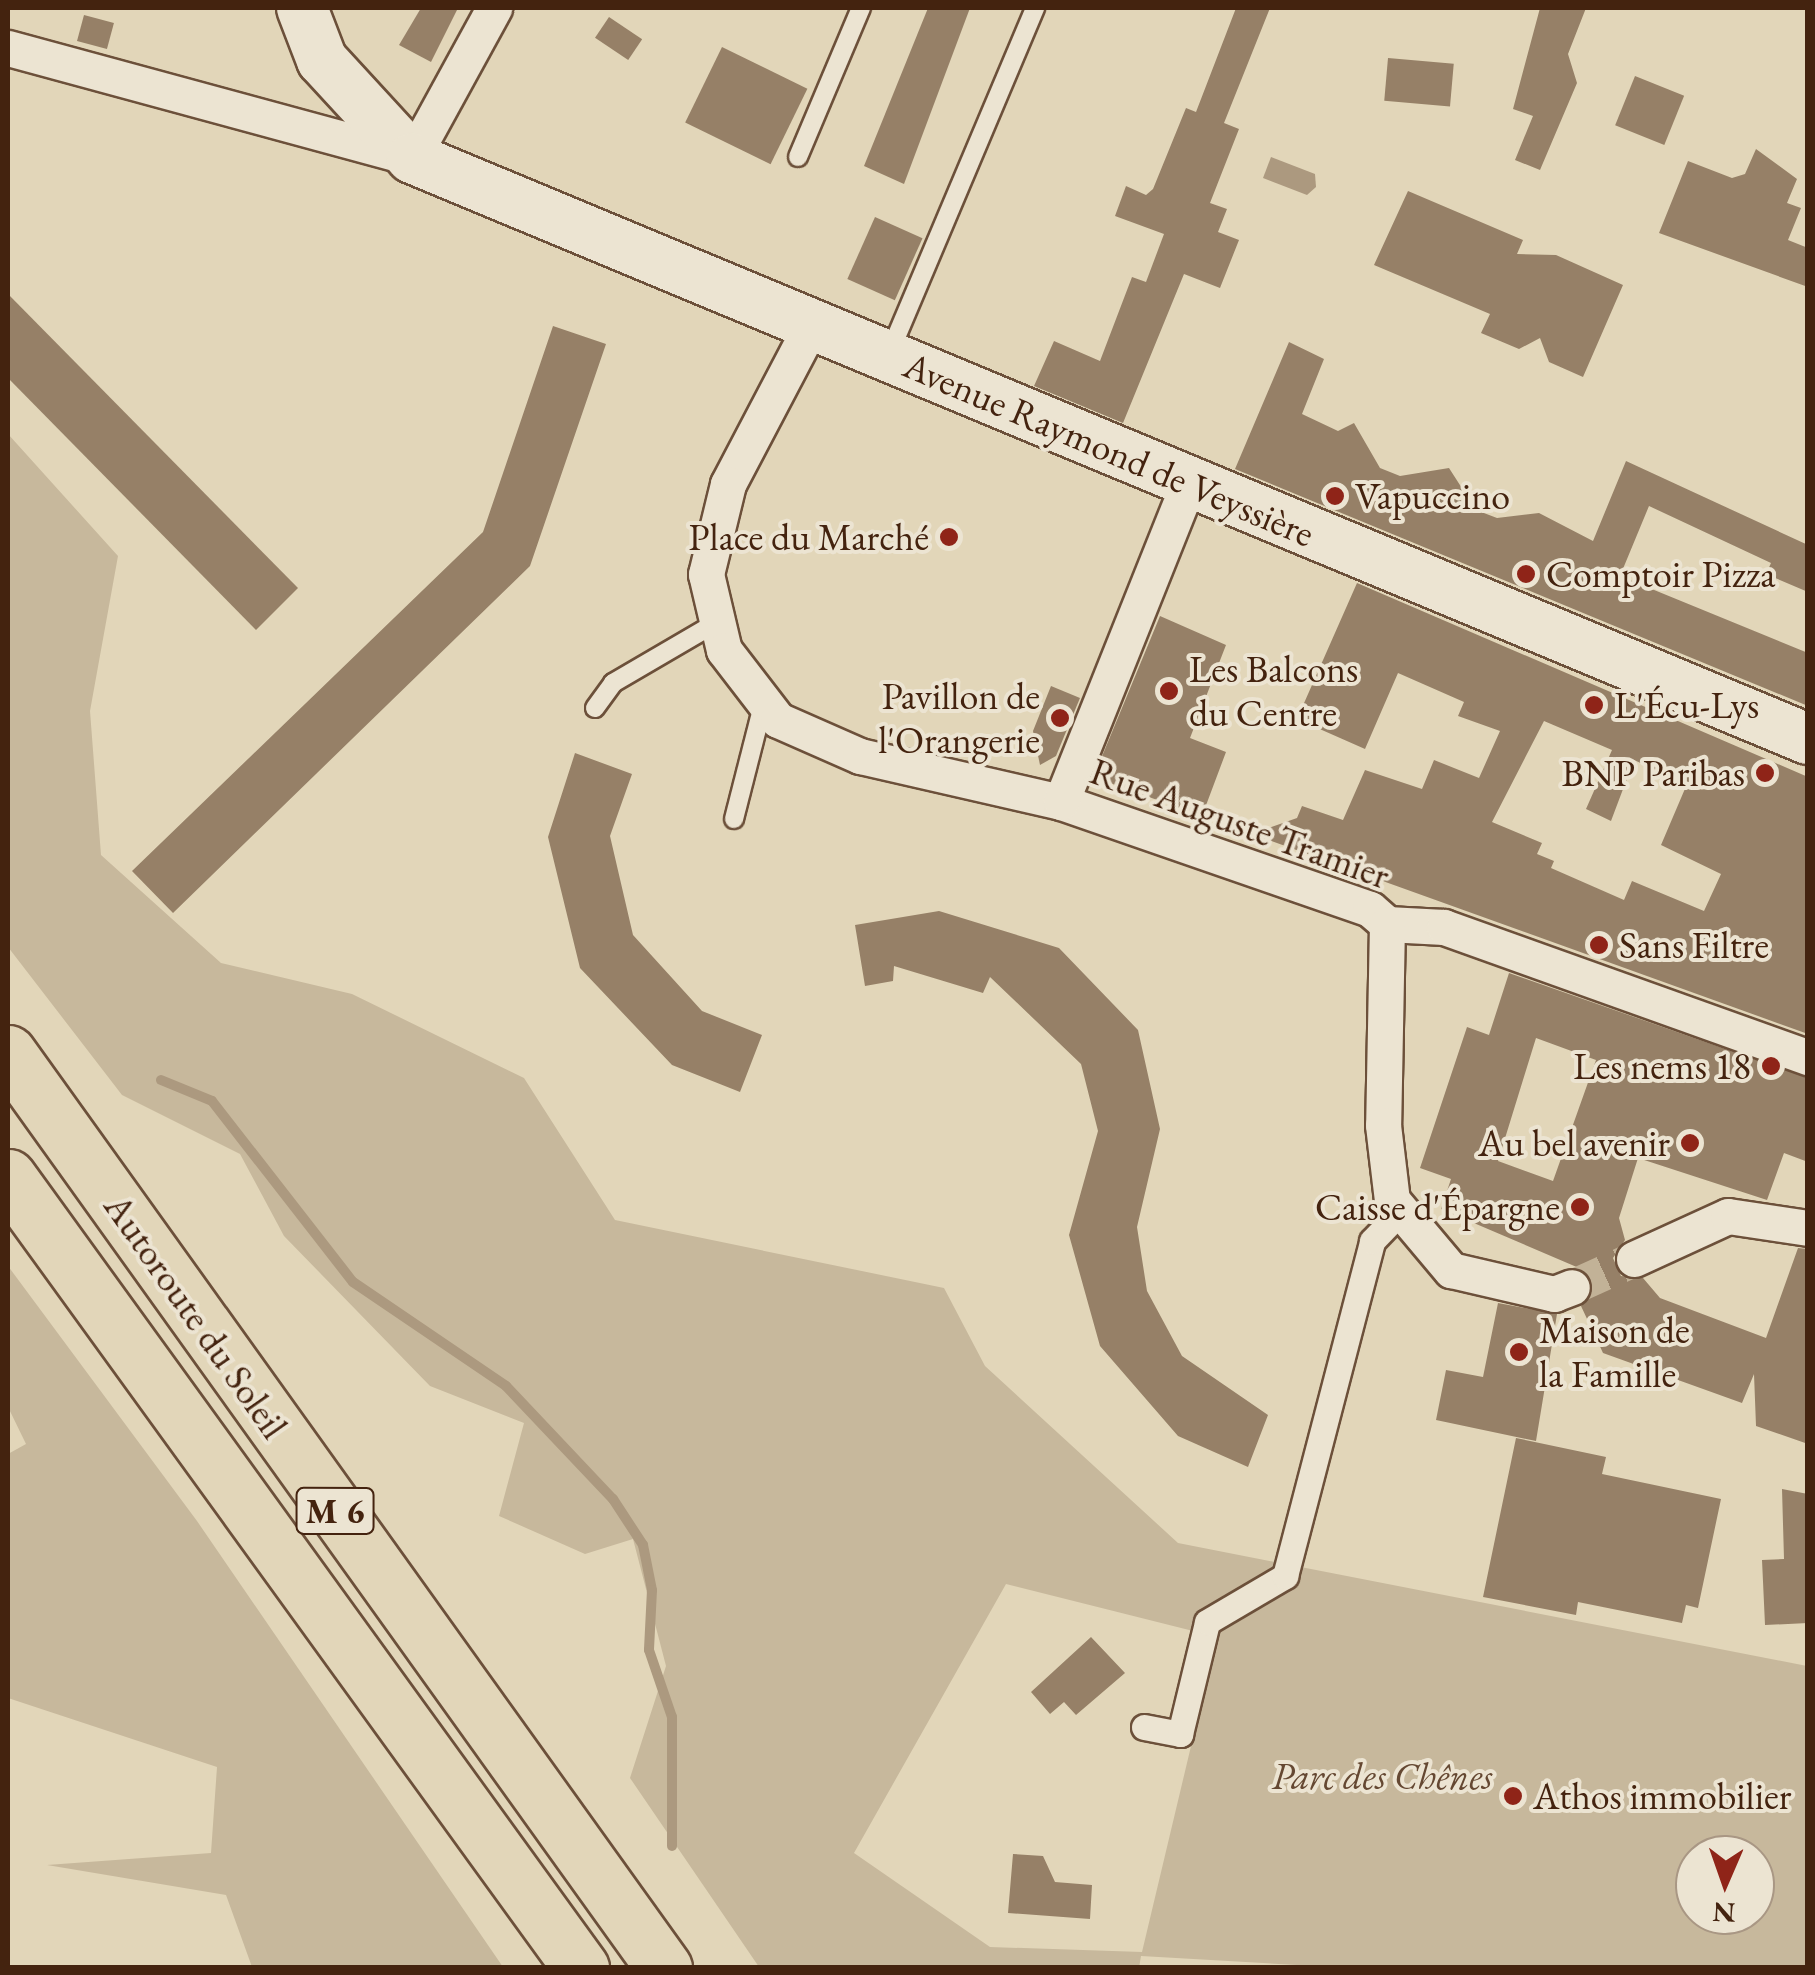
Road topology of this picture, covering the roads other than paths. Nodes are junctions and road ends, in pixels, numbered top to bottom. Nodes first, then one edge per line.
1 (302, 8) edge
2 (494, 8) edge
3 (861, 8) edge
4 (1035, 8) edge
5 (8, 48) edge
6 (798, 156) dead end
7 (412, 158) junction
8 (813, 322) junction
9 (889, 355) junction
10 (1188, 484) junction
11 (714, 624) junction
12 (763, 705) junction
13 (595, 708) dead end
14 (1808, 739) edge
15 (1061, 802) junction
16 (734, 820) dead end
17 (1387, 924) junction
18 (8, 1053) edge
19 (1808, 1056) edge
20 (8, 1177) edge
21 (1395, 1207) junction
22 (1808, 1228) edge
23 (1634, 1259) tunnel mouth
24 (1572, 1287) tunnel mouth
25 (1144, 1726) dead end
26 (581, 1968) edge
27 (664, 1968) edge

1 - 7 main road
2 - 7 street
3 - 6 lane
4 - 9 lane
5 - 7 street
7 - 8 main road, Avenue Raymond de Veyssière
8 - 9 main road, Avenue Raymond de Veyssière
8 - 11 street
9 - 10 main road, Avenue Raymond de Veyssière
10 - 14 main road, Avenue Raymond de Veyssière
10 - 15 street
11 - 12 street
11 - 13 lane
12 - 15 street, Rue Auguste Tramier
12 - 16 lane
15 - 17 street, Rue Auguste Tramier
17 - 19 street, Rue Auguste Tramier
17 - 21 street
18 - 27 highway, Autoroute du Soleil / M 6
20 - 26 highway, Autoroute du Soleil / M 6
21 - 24 street
21 - 25 street
22 - 23 street

